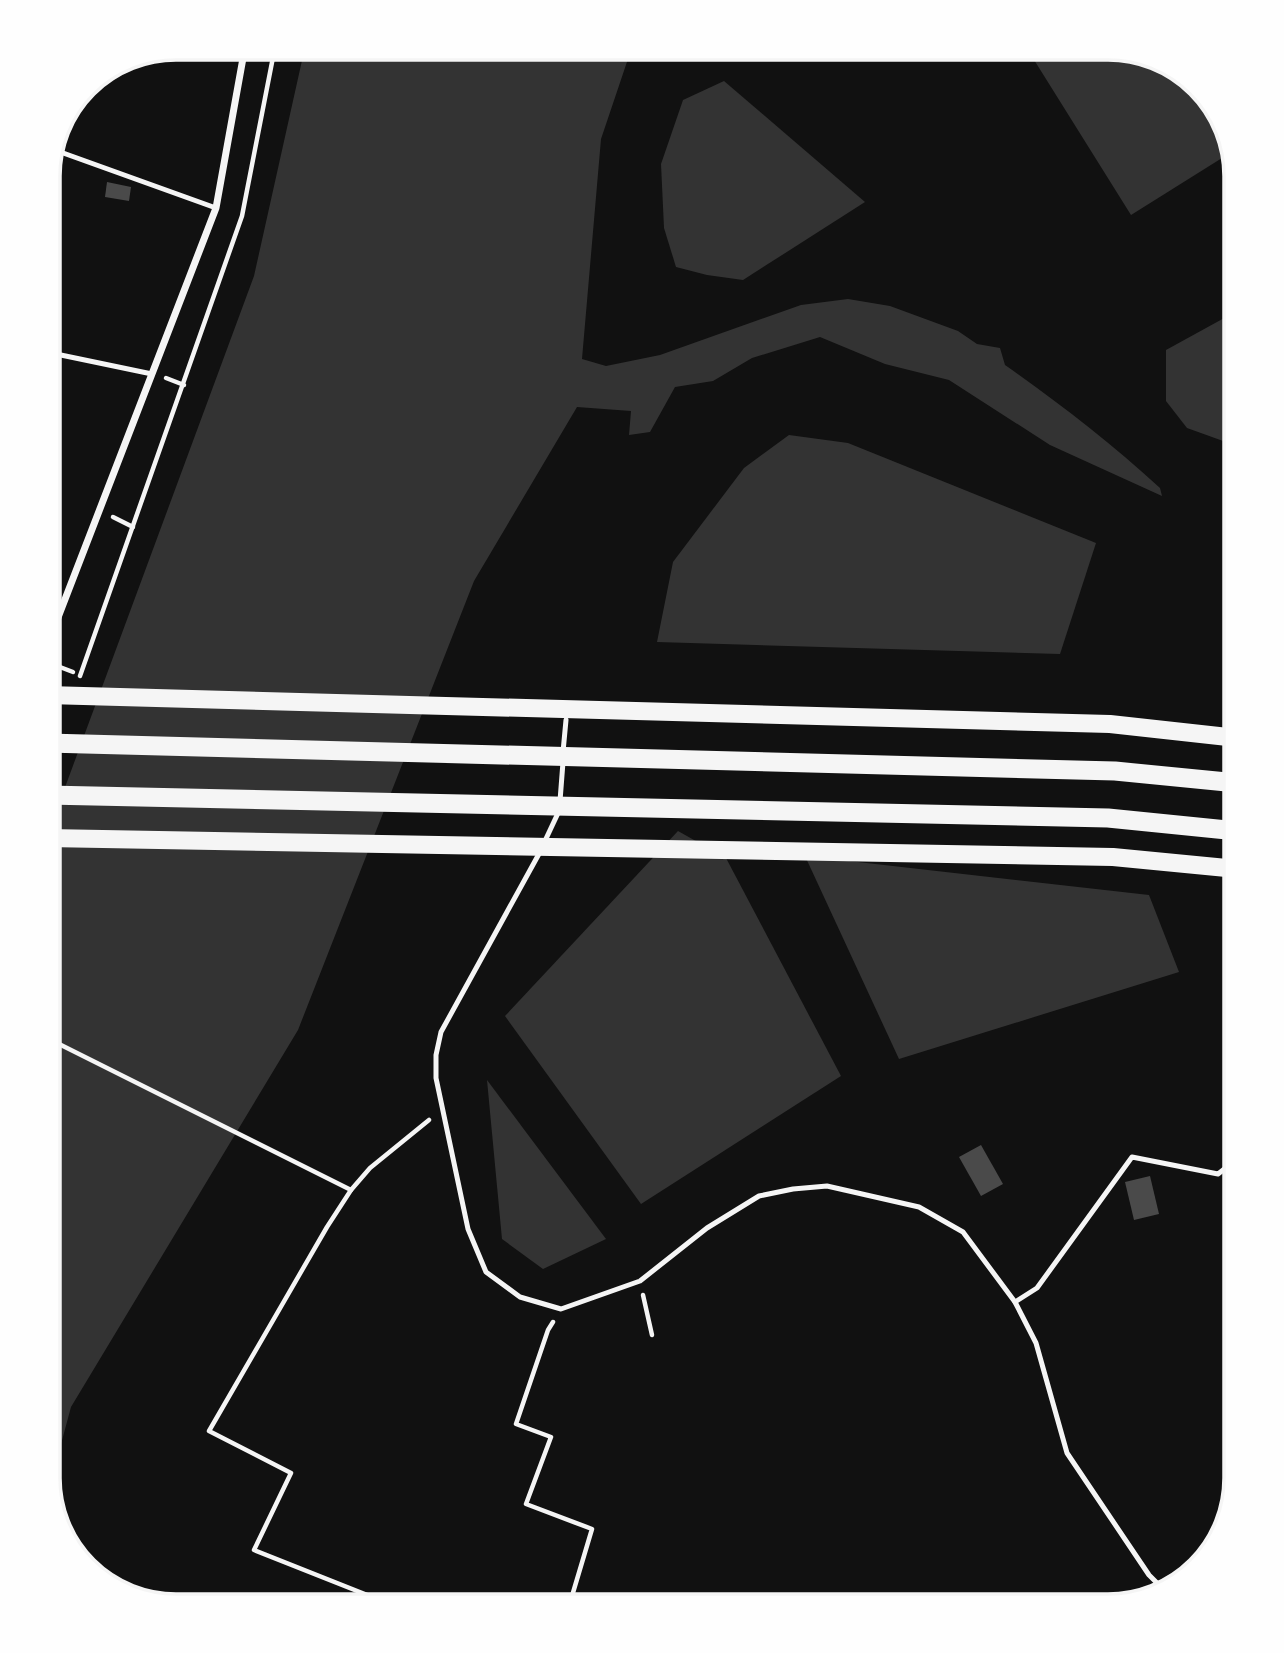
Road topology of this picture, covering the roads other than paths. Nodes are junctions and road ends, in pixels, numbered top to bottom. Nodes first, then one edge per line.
1 (243, 60) edge
2 (62, 153) edge
3 (216, 208) junction
4 (60, 355) edge
5 (152, 374) junction
6 (60, 612) edge
7 (60, 695) edge
8 (566, 720) dead end
9 (1224, 737) edge
10 (60, 743) edge
11 (1224, 782) edge
12 (60, 795) edge
13 (1224, 830) edge
14 (60, 838) edge
15 (1224, 868) edge
16 (1224, 1169) edge
17 (1015, 1302) junction
18 (1156, 1582) edge

1 - 3 street
2 - 3 lane
3 - 5 street
4 - 5 lane
5 - 6 street
7 - 9 main road
8 - 17 lane
10 - 11 highway
12 - 13 highway
14 - 15 main road
16 - 17 lane
17 - 18 lane

